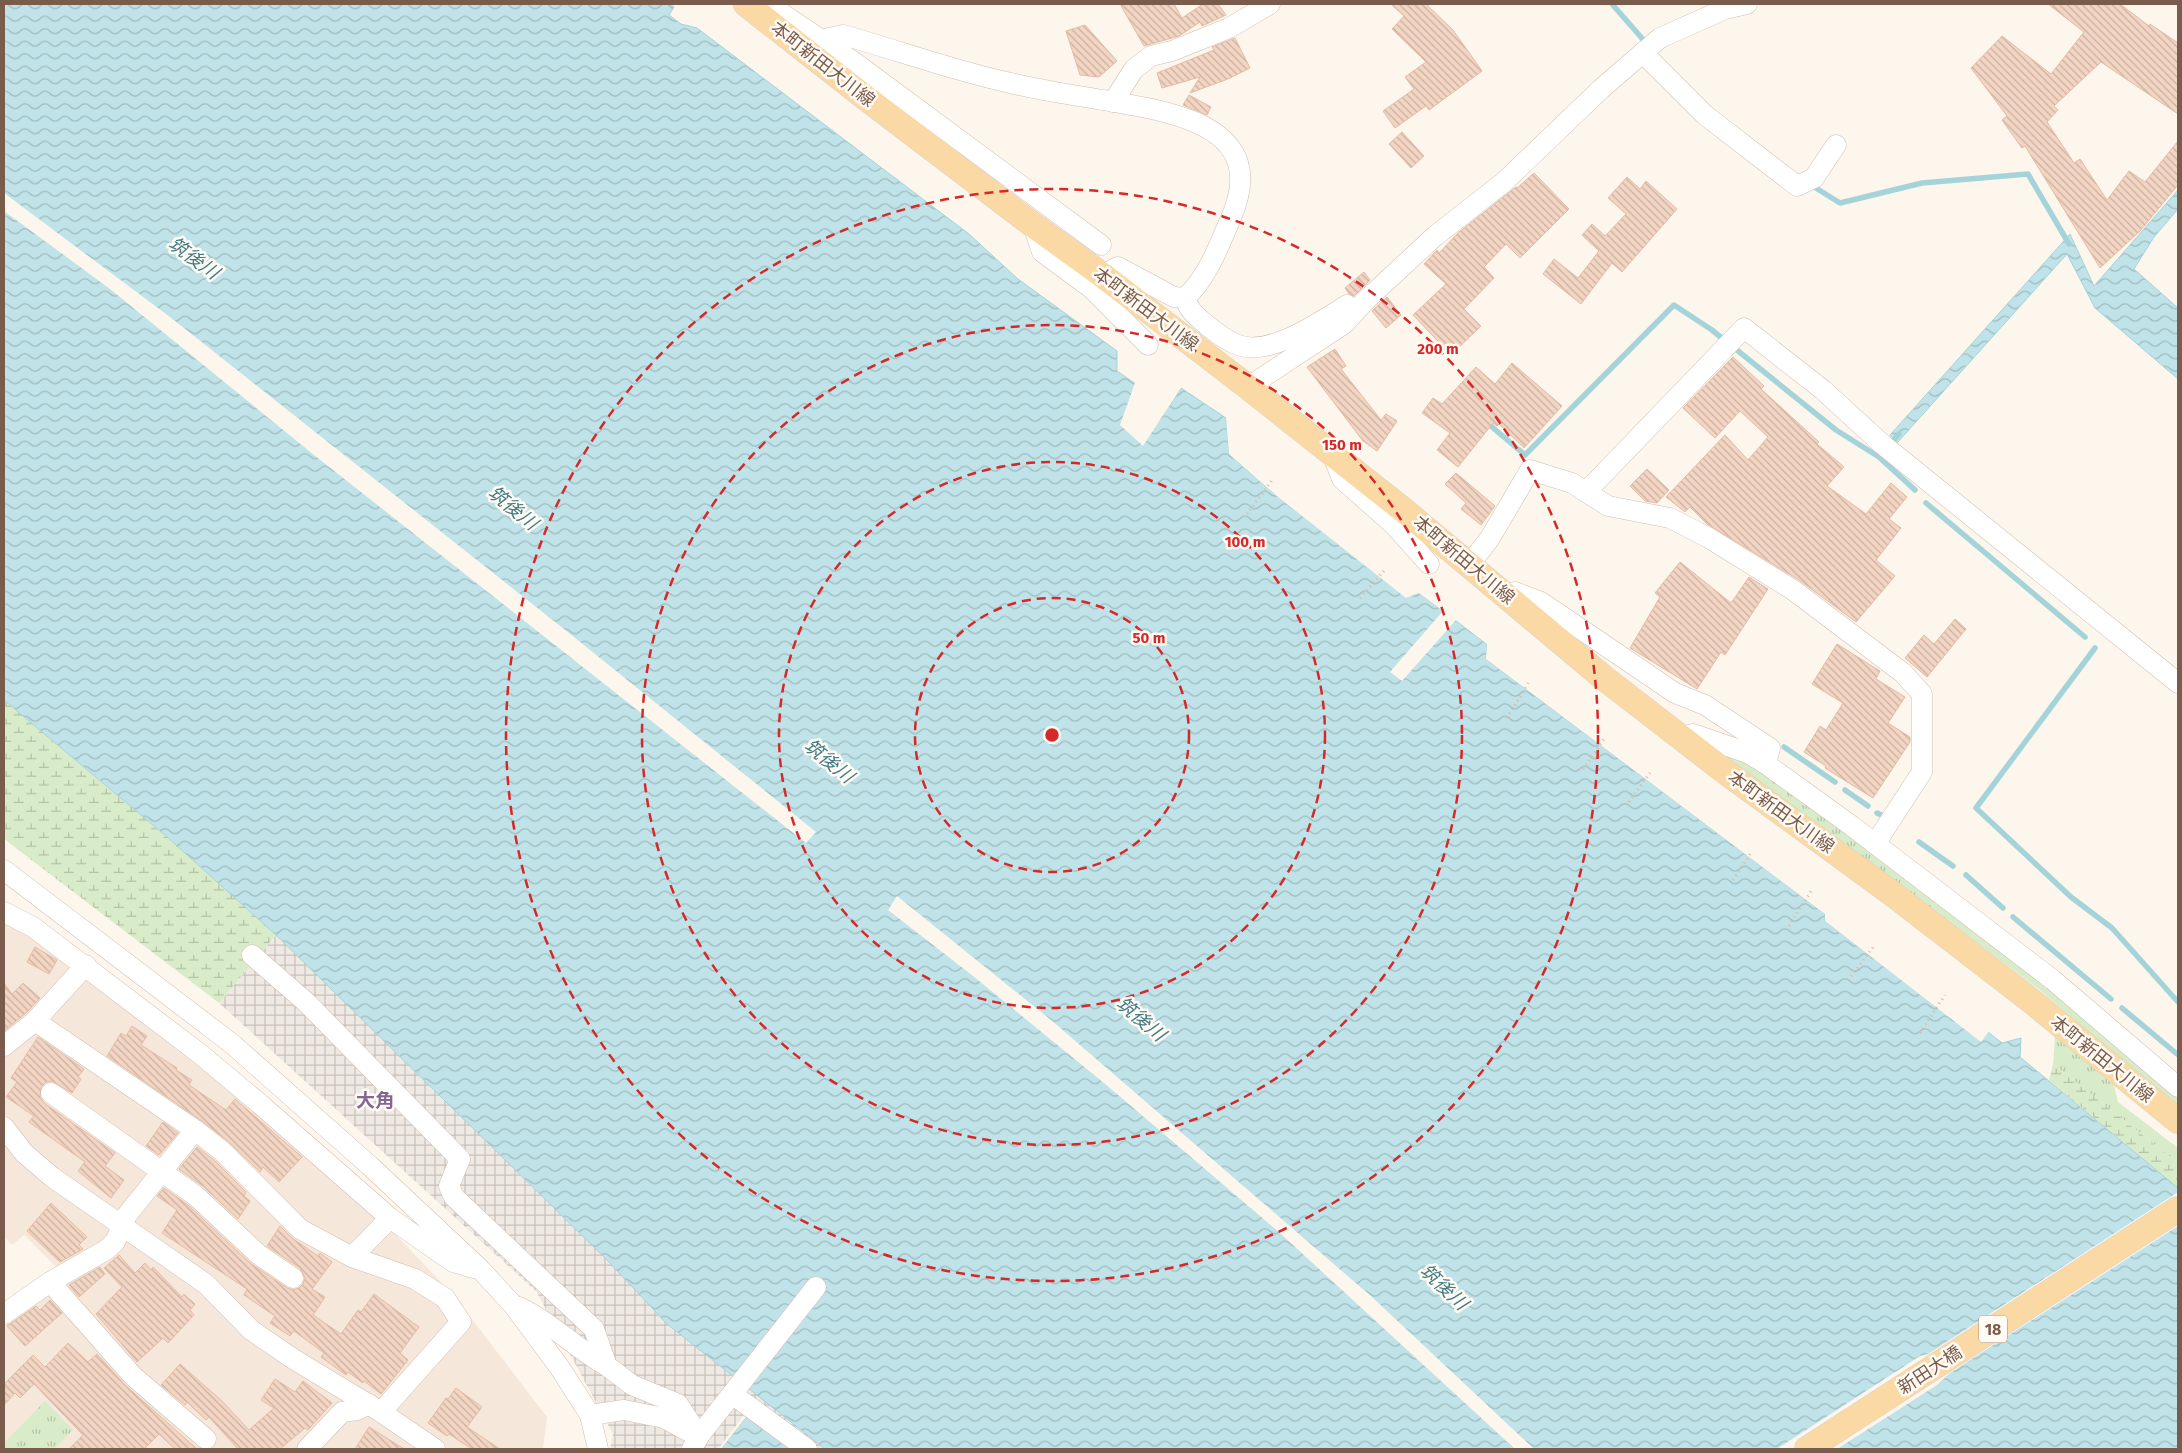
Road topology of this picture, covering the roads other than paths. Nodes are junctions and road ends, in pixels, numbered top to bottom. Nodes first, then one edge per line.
1 (752, 4) edge
2 (1270, 4) edge
3 (1746, 4) edge
4 (812, 44) junction
5 (1648, 49) junction
6 (1113, 102) junction
7 (1836, 145) dead end
8 (1033, 225) junction
9 (1102, 245) dead end
10 (1102, 275) junction
11 (1185, 298) junction
12 (1355, 312) junction
13 (1148, 345) dead end
14 (1248, 387) junction
15 (1332, 454) junction
16 (1586, 492) junction
17 (1429, 564) dead end
18 (1469, 564) junction
19 (1508, 597) junction
20 (2178, 683) edge
21 (1680, 738) junction
22 (1766, 764) junction
23 (1874, 844) junction
24 (4, 870) edge
25 (4, 912) edge
26 (252, 955) dead end
27 (86, 965) junction
28 (35, 1020) junction
29 (4, 1046) edge
30 (2178, 1087) edge
31 (51, 1093) dead end
32 (2178, 1121) edge
33 (4, 1127) edge
34 (196, 1130) junction
35 (162, 1170) junction
36 (2178, 1209) edge
37 (390, 1218) junction
38 (122, 1224) junction
39 (352, 1257) junction
40 (480, 1270) junction
41 (292, 1278) dead end
42 (50, 1282) junction
43 (816, 1287) dead end
44 (514, 1306) junction
45 (4, 1314) edge
46 (608, 1366) junction
47 (732, 1394) junction
48 (375, 1408) junction
49 (590, 1415) junction
50 (206, 1439) dead end
51 (695, 1443) edge
52 (307, 1449) edge
53 (434, 1449) edge
54 (598, 1449) edge
55 (806, 1449) edge
56 (1807, 1449) edge

1 - 4 main road, 本町新田大川線
2 - 6 street
3 - 5 street
4 - 6 street
4 - 8 main road, 本町新田大川線
4 - 9 street
5 - 7 street
5 - 12 street
6 - 11 street
8 - 10 main road, 本町新田大川線
8 - 13 street
10 - 11 street
10 - 14 main road, 本町新田大川線
11 - 12 street
12 - 14 street
14 - 15 main road, 本町新田大川線
15 - 17 street
15 - 18 main road, 本町新田大川線
16 - 18 street
16 - 20 street
16 - 23 street
18 - 19 main road, 本町新田大川線
19 - 21 main road, 本町新田大川線
19 - 22 street
21 - 22 street
21 - 32 main road, 本町新田大川線
22 - 23 street
23 - 30 street
24 - 40 street
25 - 27 street
26 - 46 street
27 - 28 street
27 - 37 street
28 - 29 street
28 - 34 street
31 - 35 street
33 - 38 street
34 - 35 street
34 - 39 street
35 - 38 street
35 - 41 street
36 - 56 main road, 新田大橋 / 18
37 - 39 street
37 - 40 street
38 - 42 street
38 - 48 street
39 - 48 street
40 - 44 street
42 - 45 street
42 - 50 street
43 - 47 street
44 - 46 street
44 - 49 street
46 - 51 street
47 - 51 street
47 - 55 street
48 - 52 street
48 - 53 street
49 - 51 street
49 - 54 street

